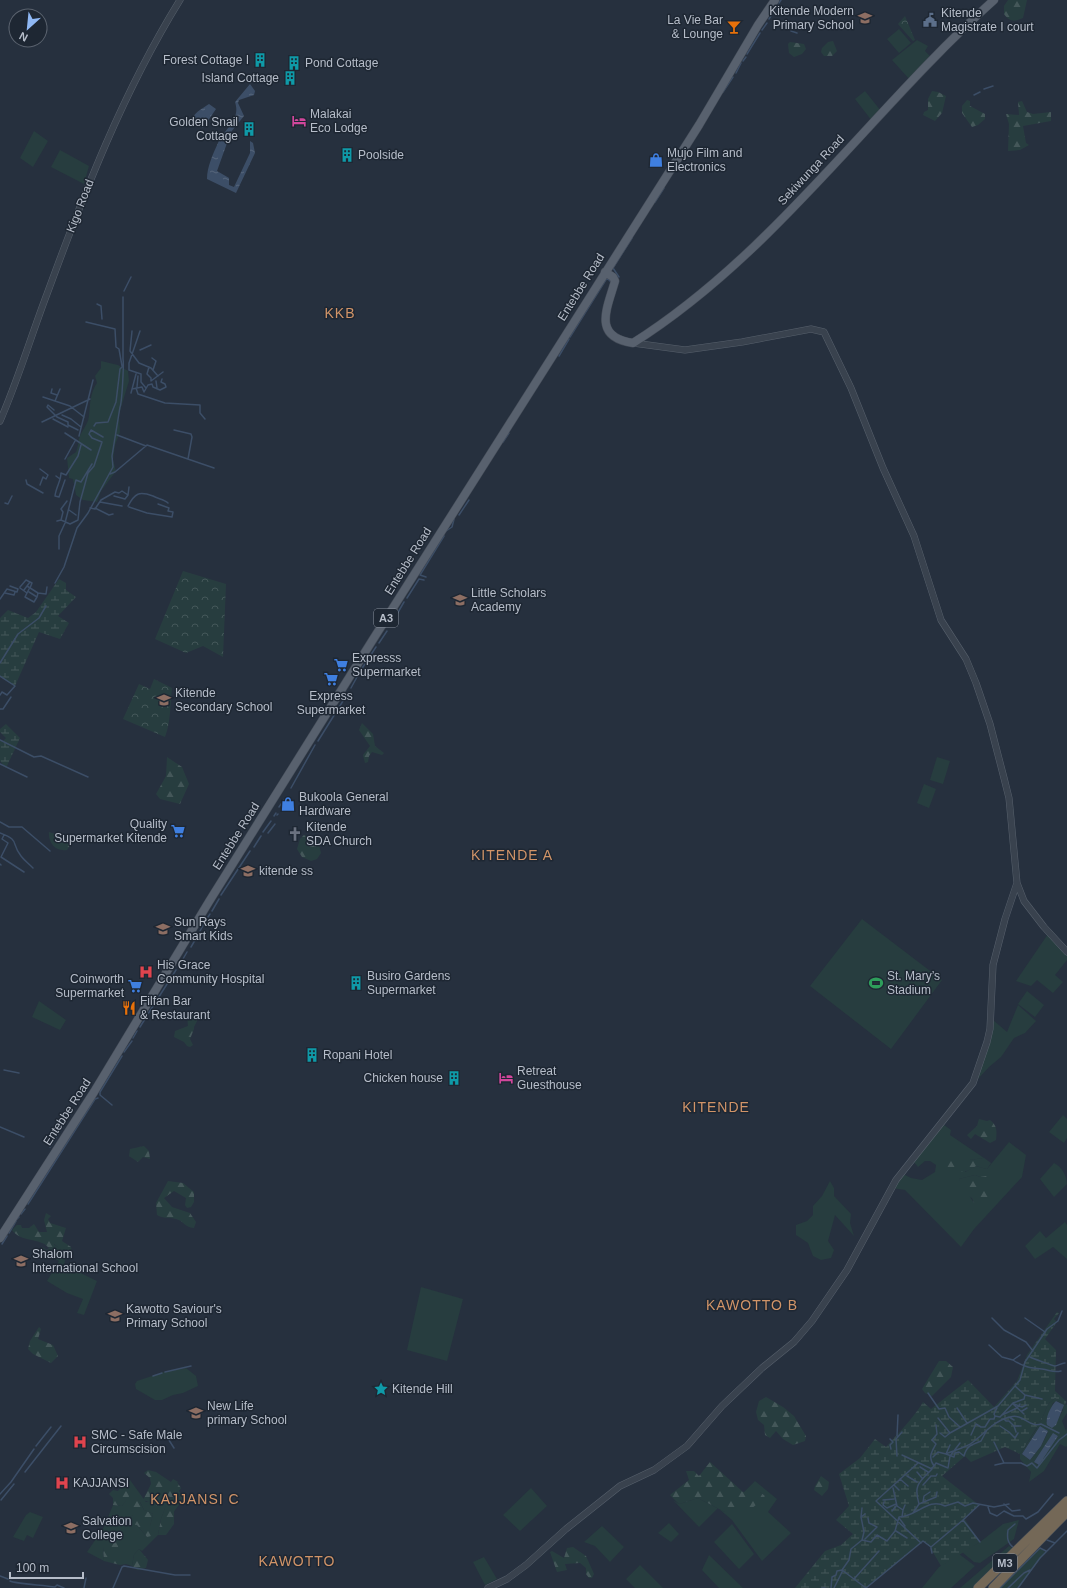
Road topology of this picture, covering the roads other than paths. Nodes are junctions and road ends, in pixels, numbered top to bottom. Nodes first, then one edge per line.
1 (180, 0) edge
2 (775, 0) edge
3 (994, 0) edge
4 (605, 272) junction
5 (633, 343) junction
6 (0, 421) edge
7 (1017, 883) junction
8 (1067, 952) edge
9 (0, 1238) edge
10 (1067, 1501) edge
11 (1067, 1512) edge
12 (488, 1588) edge
13 (978, 1588) edge
14 (993, 1588) edge

1 - 6 street, Kigo Road
2 - 4 main road, Entebbe Road / A3
3 - 5 main road, Sekiwunga Road
4 - 5 main road
4 - 9 main road, Entebbe Road / A3
5 - 7 street
7 - 8 street
7 - 12 street
10 - 13 highway, M3
11 - 14 highway, M3

